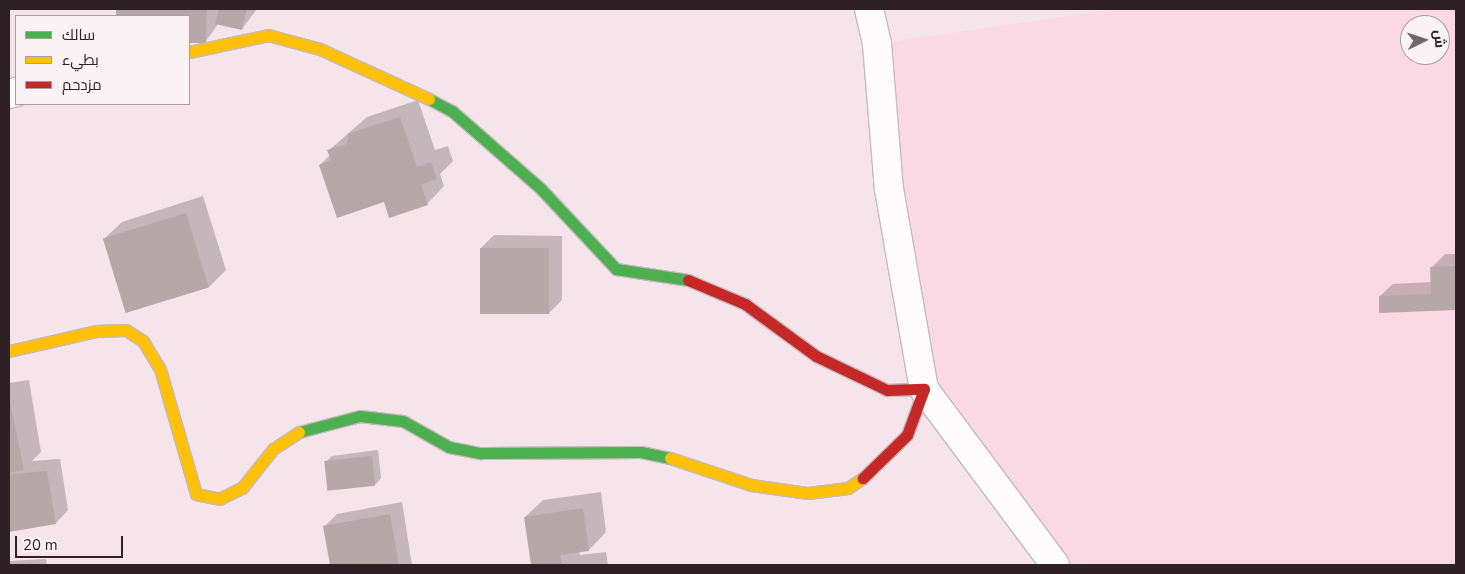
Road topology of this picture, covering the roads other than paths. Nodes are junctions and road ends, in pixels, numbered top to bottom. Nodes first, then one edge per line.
1 (869, 9) edge
2 (885, 9) edge
3 (877, 44) junction
4 (190, 52) edge
5 (9, 350) edge
6 (924, 389) junction
7 (1055, 565) edge

1 - 3 street
2 - 3 street
3 - 6 street
4 - 6 street
5 - 6 street
6 - 7 street

